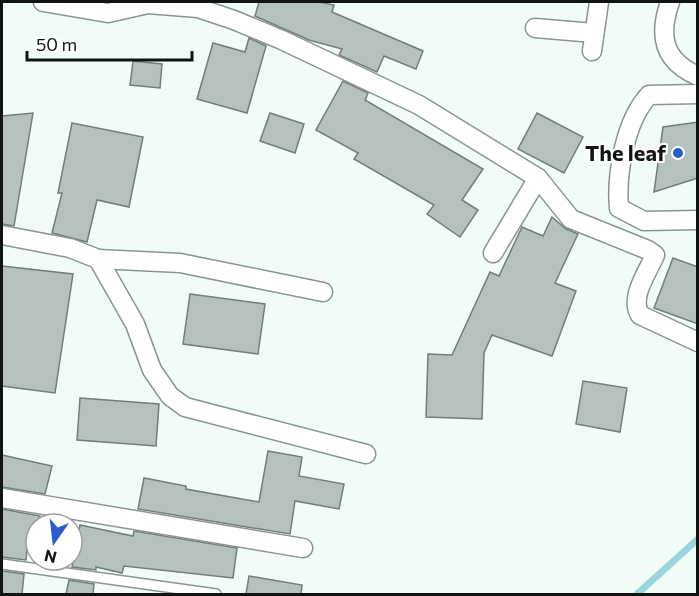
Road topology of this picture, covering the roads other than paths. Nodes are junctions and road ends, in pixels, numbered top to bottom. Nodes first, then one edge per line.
1 (43, 2) edge
2 (599, 2) edge
3 (670, 2) edge
4 (535, 28) dead end
5 (594, 33) junction
6 (592, 51) dead end
7 (698, 76) edge
8 (698, 94) edge
9 (538, 178) junction
10 (698, 220) edge
11 (2, 235) edge
12 (493, 252) dead end
13 (98, 259) junction
14 (323, 292) dead end
15 (698, 342) edge
16 (366, 454) dead end
17 (2, 498) edge
18 (303, 548) dead end
19 (2, 564) edge
20 (216, 594) edge

1 - 9 street
2 - 5 street
3 - 7 street
4 - 5 street
5 - 6 street
8 - 10 street
9 - 12 street
9 - 15 street
11 - 13 street
13 - 14 street
13 - 16 street
17 - 18 street
19 - 20 lane

